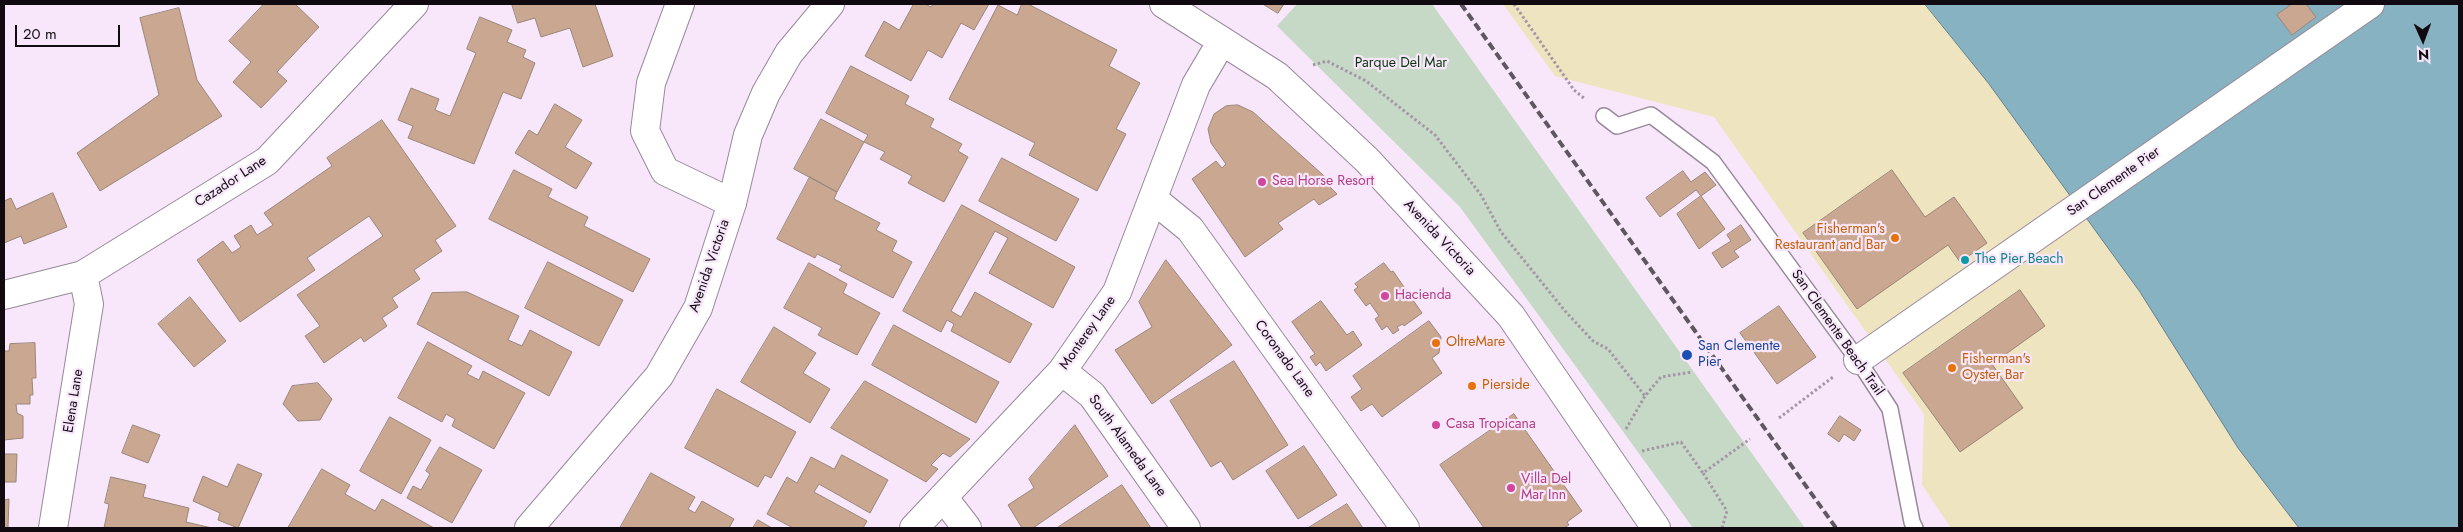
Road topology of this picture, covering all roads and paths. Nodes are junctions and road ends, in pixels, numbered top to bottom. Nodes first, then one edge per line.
1 (414, 4) edge
2 (680, 4) edge
3 (830, 4) edge
4 (1164, 4) edge
5 (1514, 4) edge
6 (2370, 4) edge
7 (1222, 41) junction
8 (1277, 76) junction
9 (1604, 116) joint
10 (1153, 198) junction
11 (732, 203) junction
12 (83, 275) junction
13 (4, 295) edge
14 (1849, 366) junction
15 (1062, 371) junction
16 (1692, 372) dead end
17 (1646, 396) junction
18 (1779, 418) dead end
19 (1750, 439) dead end
20 (1681, 442) dead end
21 (1608, 460) junction
22 (1703, 473) junction
23 (943, 497) junction
24 (1910, 526) edge
25 (53, 528) edge
26 (529, 528) edge
27 (914, 528) edge
28 (967, 528) edge
29 (1186, 528) edge
30 (1405, 528) edge
31 (1656, 528) edge
32 (1722, 528) edge

1 - 12 street, Cazador Lane
2 - 11 street
3 - 11 street, Avenida Victoria
4 - 7 street, Avenida Victoria
5 - 9 path
6 - 14 street, San Clemente Pier
7 - 8 street, Avenida Victoria
7 - 10 street, Monterey Lane
8 - 17 path
8 - 21 street, Avenida Victoria
9 - 14 lane, San Clemente Beach Trail
10 - 15 street, Monterey Lane
10 - 30 street, Coronado Lane
11 - 26 street, Avenida Victoria
12 - 13 street, Cazador Lane
12 - 25 street, Elena Lane
14 - 18 path
14 - 24 lane, San Clemente Beach Trail
15 - 23 street, Monterey Lane
15 - 29 street, South Alameda Lane
16 - 17 path
17 - 21 path
19 - 22 path
20 - 22 path
21 - 31 street, Avenida Victoria
22 - 32 path
23 - 27 street, Monterey Lane
23 - 28 street

